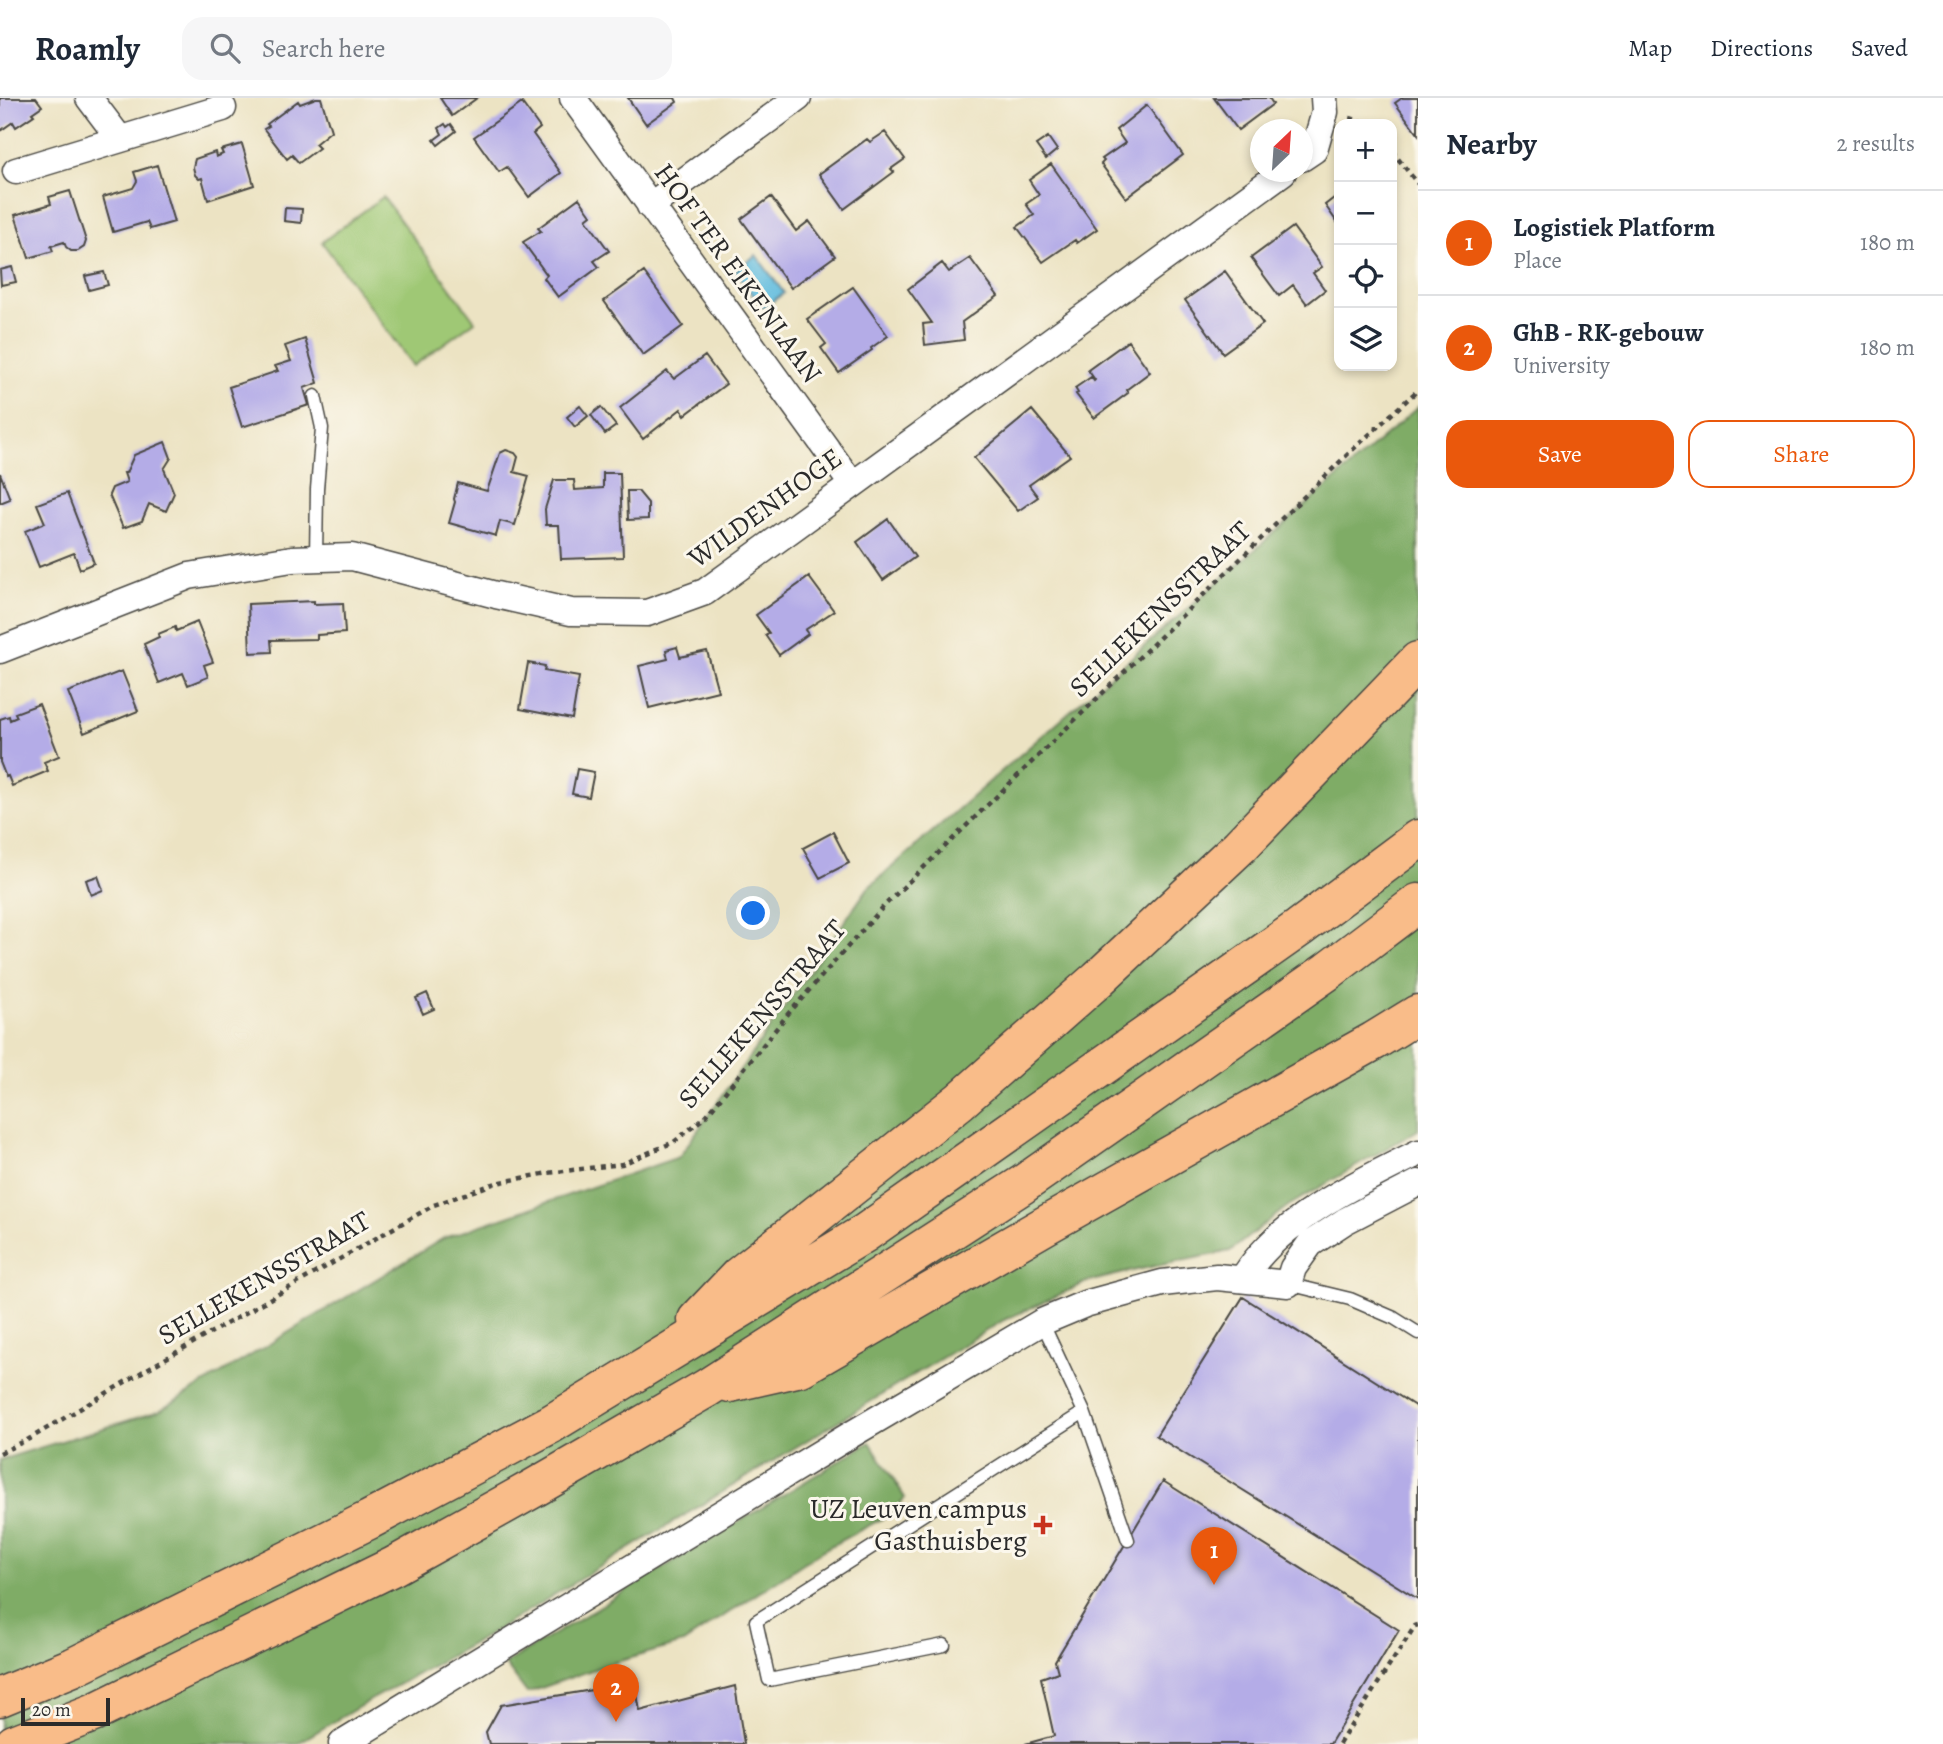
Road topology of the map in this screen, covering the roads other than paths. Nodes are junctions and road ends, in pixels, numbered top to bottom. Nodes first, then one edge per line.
1 (89, 98) edge
2 (573, 98) edge
3 (798, 98) edge
4 (1324, 105) edge
5 (223, 108) dead end
6 (120, 139) junction
7 (1313, 151) edge
8 (16, 171) dead end
9 (1269, 182) edge
10 (650, 206) junction
11 (315, 396) dead end
12 (852, 484) junction
13 (316, 558) junction
14 (0, 650) edge
15 (1418, 662) edge
16 (1418, 839) edge
17 (1418, 904) edge
18 (1418, 1014) edge
19 (1418, 1153) edge
20 (1418, 1183) edge
21 (1243, 1279) junction
22 (1288, 1284) junction
23 (1042, 1322) junction
24 (1418, 1333) edge
25 (663, 1356) junction
26 (707, 1388) junction
27 (1084, 1412) junction
28 (1128, 1539) dead end
29 (944, 1645) dead end
30 (0, 1697) edge
31 (15, 1744) edge
32 (342, 1744) edge

1 - 6 street
2 - 10 street, HOF TER EIKENLAAN
3 - 10 street
4 - 7 street
5 - 6 street
6 - 8 street
9 - 12 street, WILDENHOGE
10 - 12 street, HOF TER EIKENLAAN
11 - 13 lane
12 - 13 street, WILDENHOGE
13 - 14 street, WILDENHOGE
15 - 25 highway
16 - 25 highway
17 - 26 highway
18 - 26 highway
19 - 21 street
20 - 22 street
21 - 22 street
21 - 23 street
22 - 24 lane
23 - 27 lane
23 - 32 street
25 - 30 highway
26 - 31 highway
27 - 28 lane
27 - 29 lane

